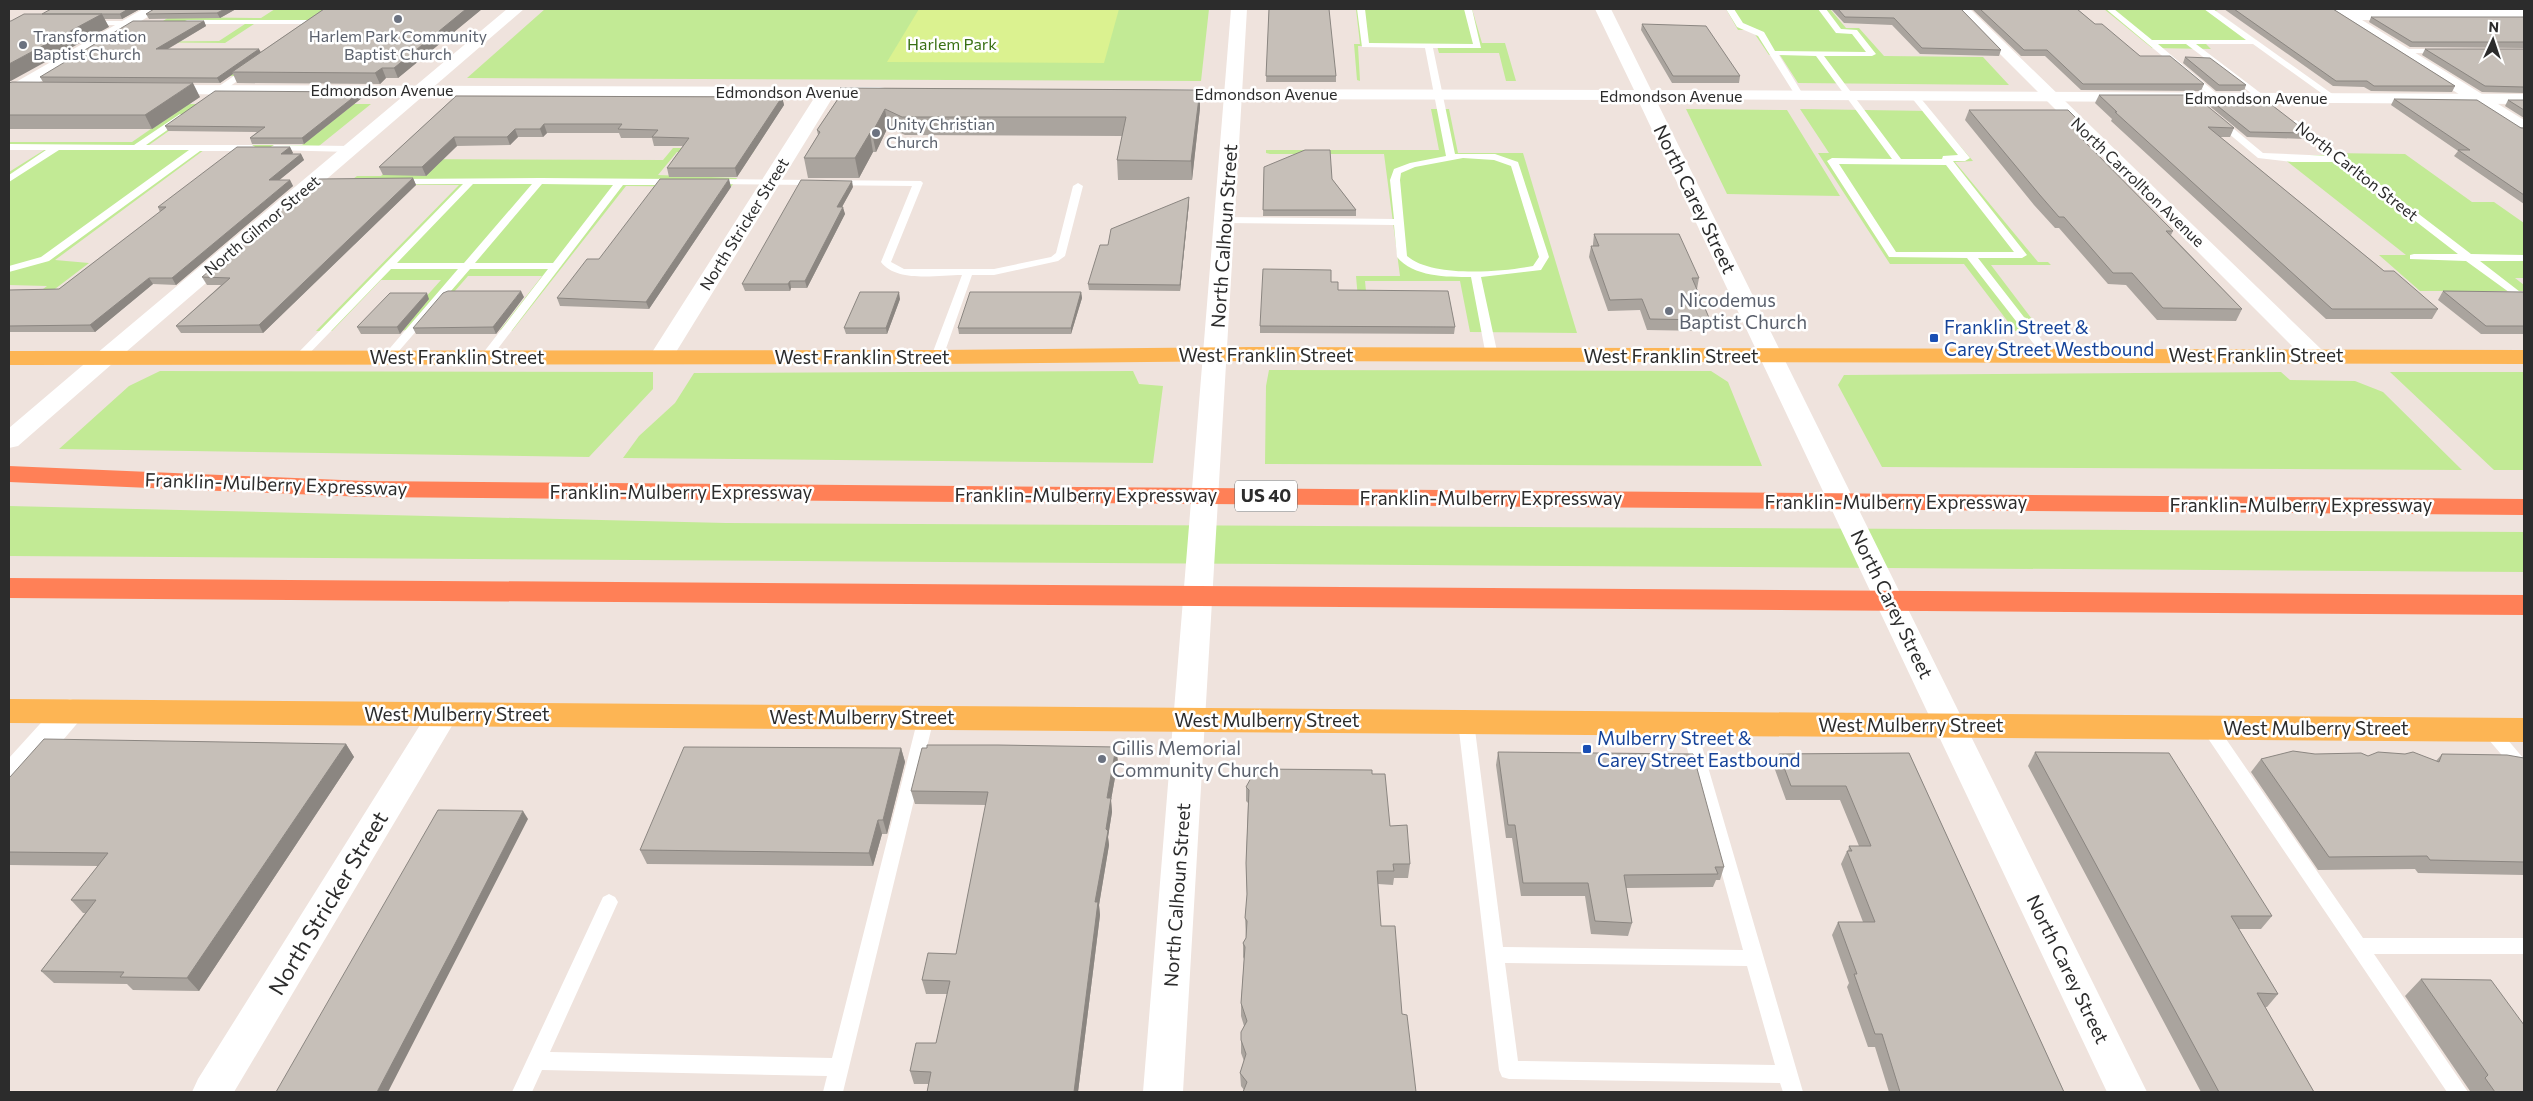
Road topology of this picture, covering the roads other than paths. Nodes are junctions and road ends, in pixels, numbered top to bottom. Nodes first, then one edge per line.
1 (516, 9) edge
2 (1239, 9) edge
3 (1361, 9) edge
4 (1468, 9) edge
5 (1603, 9) edge
6 (1730, 9) edge
7 (1822, 9) edge
8 (1962, 9) edge
9 (2110, 9) edge
10 (2208, 9) edge
11 (2339, 12) edge
12 (2524, 15) edge
13 (149, 16) edge
14 (182, 22) edge
15 (85, 23) edge
16 (128, 23) junction
17 (301, 33) edge
18 (2149, 42) junction
19 (2188, 42) junction
20 (2254, 42) junction
21 (1428, 45) junction
22 (2401, 50) junction
23 (2450, 51) edge
24 (1773, 53) junction
25 (1818, 53) junction
26 (256, 64) edge
27 (44, 89) edge
28 (11, 90) edge
29 (142, 90) edge
30 (220, 90) junction
31 (420, 90) junction
32 (828, 92) junction
33 (897, 92) edge
34 (1142, 94) edge
35 (1234, 94) junction
36 (1438, 95) junction
37 (1645, 96) junction
38 (1800, 96) junction
39 (1849, 96) junction
40 (1915, 96) junction
41 (2052, 97) junction
42 (2190, 98) junction
43 (2218, 98) junction
44 (2262, 98) junction
45 (2334, 98) junction
46 (2477, 98) junction
47 (2524, 99) edge
48 (203, 101) edge
49 (188, 111) edge
50 (2524, 128) edge
51 (9, 147) edge
52 (57, 147) junction
53 (135, 148) junction
54 (198, 148) junction
55 (351, 149) junction
56 (1451, 157) junction
57 (2342, 159) junction
58 (1898, 161) junction
59 (1949, 162) junction
60 (9, 178) edge
61 (383, 181) edge
62 (471, 181) junction
63 (540, 181) junction
64 (620, 182) junction
65 (686, 182) edge
66 (705, 182) edge
67 (770, 182) junction
68 (1078, 186) dead end
69 (1225, 220) junction
70 (1399, 222) junction
71 (1970, 255) junction
72 (2414, 257) dead end
73 (2470, 258) junction
74 (2524, 258) edge
75 (388, 266) junction
76 (467, 266) junction
77 (556, 266) junction
78 (9, 269) edge
79 (968, 272) junction
80 (1475, 273) junction
81 (2524, 300) edge
82 (1216, 354) junction
83 (1771, 355) junction
84 (2048, 355) junction
85 (2314, 355) junction
86 (1492, 356) junction
87 (486, 357) junction
88 (660, 357) junction
89 (9, 358) edge
90 (299, 358) junction
91 (388, 358) junction
92 (937, 358) junction
93 (2524, 358) edge
94 (104, 359) junction
95 (9, 441) edge
96 (9, 474) edge
97 (2524, 507) edge
98 (9, 588) edge
99 (2524, 606) edge
100 (9, 711) edge
101 (70, 712) junction
102 (444, 714) junction
103 (926, 718) junction
104 (1189, 720) junction
105 (1466, 722) junction
106 (1688, 723) junction
107 (1950, 725) junction
108 (2209, 727) junction
109 (2489, 729) junction
110 (2524, 730) edge
111 (2524, 770) edge
112 (9, 780) edge
113 (609, 902) dead end
114 (2358, 946) junction
115 (2524, 946) edge
116 (1495, 955) junction
117 (1754, 958) junction
118 (536, 1061) junction
119 (839, 1068) junction
120 (1790, 1083) edge
121 (212, 1092) edge
122 (522, 1092) edge
123 (833, 1092) edge
124 (1163, 1092) edge
125 (2127, 1092) edge
126 (2458, 1092) edge

1 - 31 street, North Gilmor Street
2 - 35 street, North Calhoun Street
3 - 21 lane
4 - 21 lane
5 - 37 street, North Carey Street
6 - 24 lane
7 - 25 lane
8 - 41 street, North Carrollton Avenue
9 - 18 lane
10 - 20 lane
11 - 12 street
11 - 22 street
13 - 16 street
14 - 17 lane
15 - 16 lane
16 - 28 street
18 - 19 lane
18 - 43 lane
19 - 20 lane
19 - 44 lane, North Carlton Street
20 - 45 lane
21 - 36 lane
22 - 23 lane
22 - 46 street
24 - 25 lane
24 - 38 lane
25 - 39 lane
26 - 30 lane
27 - 28 street
29 - 30 street, Edmondson Avenue
30 - 31 street, Edmondson Avenue
30 - 48 lane
31 - 32 street, Edmondson Avenue
31 - 55 street, North Gilmor Street
32 - 33 street, Edmondson Avenue
32 - 67 street, North Stricker Street
34 - 35 street, Edmondson Avenue
35 - 36 street, Edmondson Avenue
35 - 69 street, North Calhoun Street
36 - 37 street, Edmondson Avenue
36 - 56 lane
37 - 38 street, Edmondson Avenue
37 - 83 street, North Carey Street
38 - 39 street, Edmondson Avenue
39 - 40 street, Edmondson Avenue
39 - 58 lane
40 - 41 street, Edmondson Avenue
40 - 59 lane
41 - 42 street, Edmondson Avenue
41 - 85 street, North Carrollton Avenue
42 - 43 street, Edmondson Avenue
42 - 57 lane
43 - 44 street, Edmondson Avenue
44 - 45 street, Edmondson Avenue
44 - 57 lane, North Carlton Street
45 - 46 street, Edmondson Avenue
46 - 47 street, Edmondson Avenue
46 - 50 street
49 - 53 lane
51 - 52 lane
52 - 53 lane
52 - 60 lane
53 - 54 lane
54 - 55 lane
54 - 78 lane
55 - 94 street, North Gilmor Street
56 - 70 lane
56 - 80 lane
57 - 73 lane, North Carlton Street
58 - 59 lane
58 - 71 lane
59 - 71 lane
61 - 62 lane
62 - 63 lane
62 - 75 lane
63 - 64 lane
63 - 76 lane
64 - 65 lane
64 - 77 lane
66 - 67 lane
67 - 79 lane
67 - 88 street, North Stricker Street
68 - 79 lane
69 - 70 lane
69 - 82 street, North Calhoun Street
70 - 80 lane
71 - 84 lane
72 - 73 lane
73 - 74 lane
73 - 81 lane, North Carlton Street
75 - 76 lane
75 - 90 lane
76 - 77 lane
76 - 91 lane
77 - 87 lane
79 - 92 lane
80 - 86 lane
82 - 86 main road, West Franklin Street
82 - 92 main road, West Franklin Street
82 - 104 street, North Calhoun Street
83 - 84 main road, West Franklin Street
83 - 86 main road, West Franklin Street
83 - 107 street, North Carey Street
84 - 85 main road, West Franklin Street
85 - 93 main road, West Franklin Street
87 - 88 main road, West Franklin Street
87 - 91 main road, West Franklin Street
88 - 92 main road, West Franklin Street
89 - 94 main road, West Franklin Street
90 - 91 main road, West Franklin Street
90 - 94 main road, West Franklin Street
94 - 95 street, North Gilmor Street
96 - 97 highway, Franklin-Mulberry Expressway / US 40
98 - 99 highway
100 - 101 main road, West Mulberry Street
101 - 102 main road, West Mulberry Street
101 - 112 street
102 - 103 main road, West Mulberry Street
102 - 121 street, North Stricker Street
103 - 104 main road, West Mulberry Street
103 - 119 lane
104 - 105 main road, West Mulberry Street
104 - 124 street, North Calhoun Street
105 - 106 main road, West Mulberry Street
105 - 116 lane
106 - 107 main road, West Mulberry Street
106 - 117 lane
107 - 108 main road, West Mulberry Street
107 - 125 street, North Carey Street
108 - 109 main road, West Mulberry Street
108 - 114 lane
109 - 110 main road, West Mulberry Street
109 - 111 lane
113 - 118 lane
114 - 115 lane
114 - 126 lane
116 - 117 lane
116 - 120 lane
117 - 120 lane
118 - 119 lane
118 - 122 lane
119 - 123 lane

